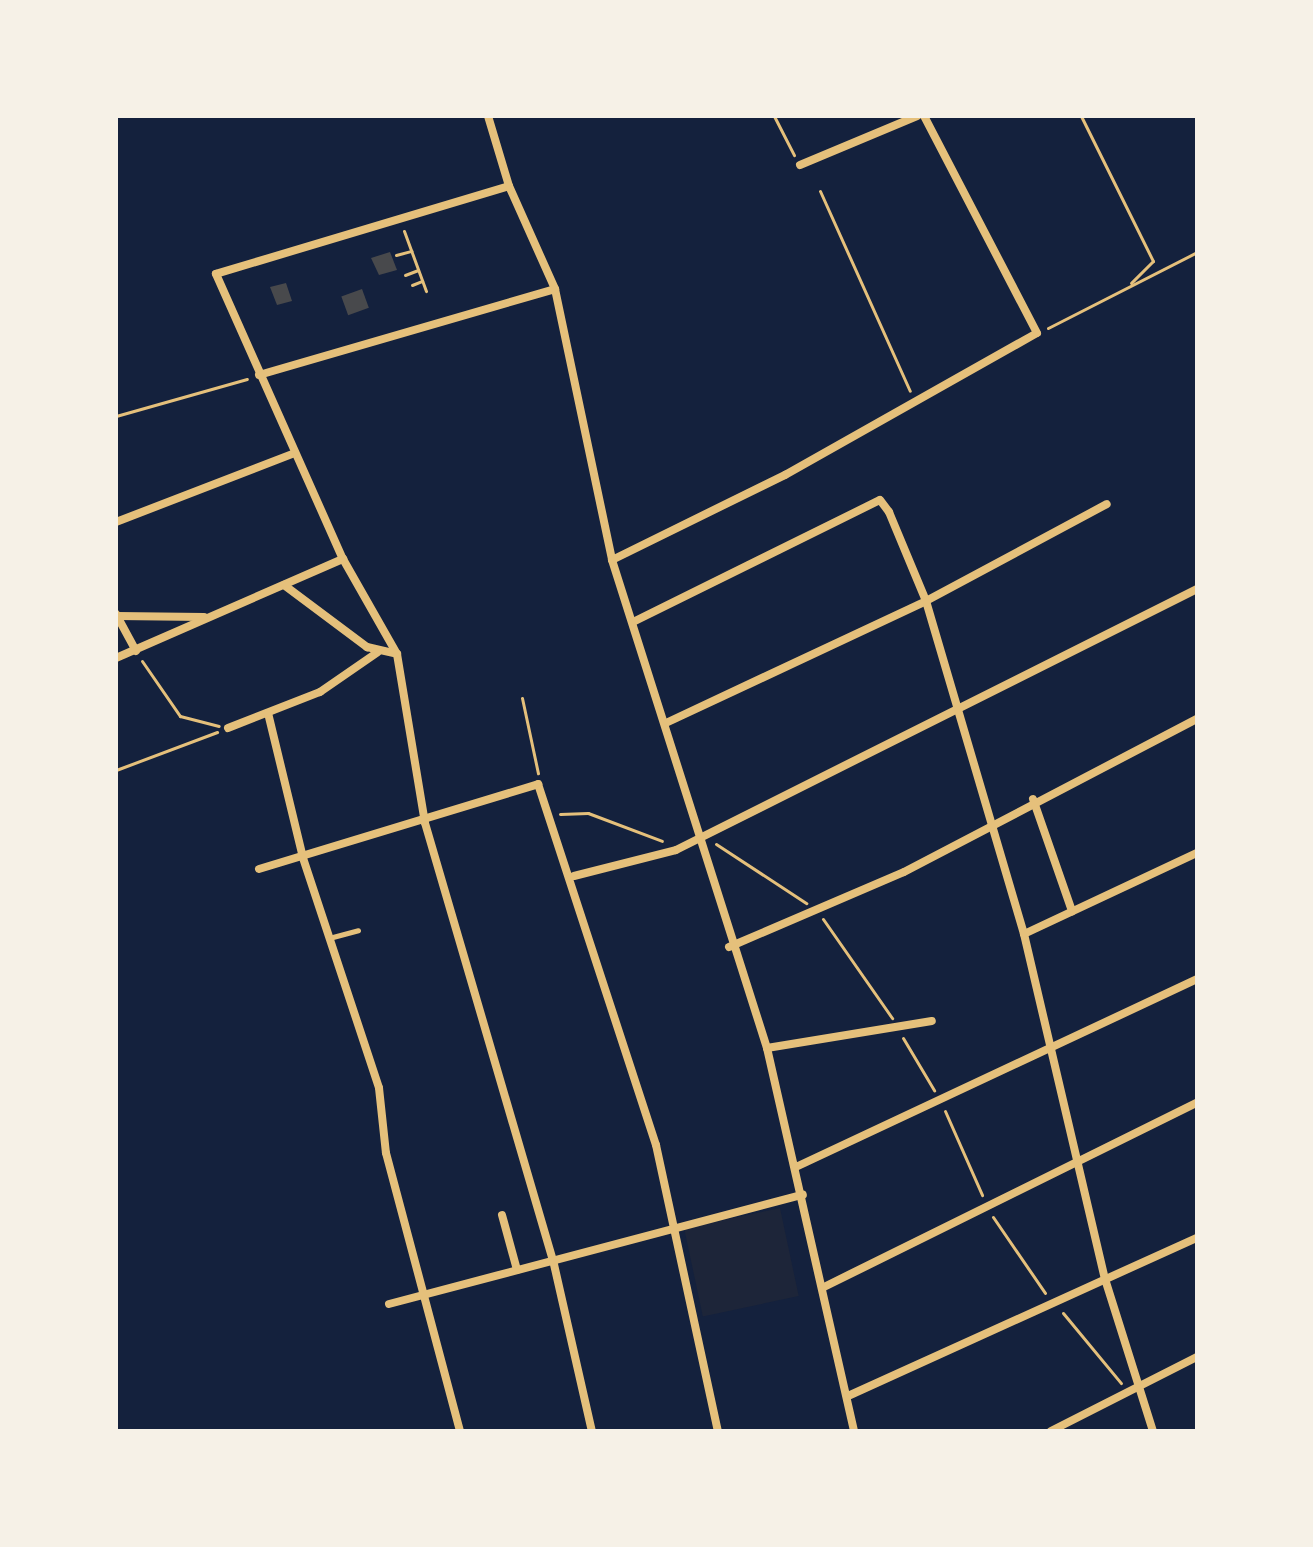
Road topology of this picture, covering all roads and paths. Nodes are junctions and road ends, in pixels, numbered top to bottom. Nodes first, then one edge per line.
1 (488, 116) edge
2 (774, 116) edge
3 (917, 116) edge
4 (924, 116) edge
5 (1081, 116) edge
6 (800, 165) joint
7 (509, 186) junction
8 (820, 191) dead end
9 (403, 227) dead end
10 (411, 251) junction
11 (1197, 252) edge
12 (396, 255) dead end
13 (418, 270) junction
14 (405, 275) dead end
15 (422, 281) junction
16 (1131, 283) junction
17 (412, 285) dead end
18 (555, 289) junction
19 (426, 291) dead end
20 (1037, 333) junction
21 (259, 375) junction
22 (913, 402) junction
23 (116, 416) edge
24 (295, 453) junction
25 (1107, 504) dead end
26 (116, 522) edge
27 (343, 559) junction
28 (612, 560) junction
29 (284, 585) junction
30 (1197, 589) edge
31 (926, 601) junction
32 (116, 616) edge
33 (210, 617) junction
34 (633, 622) junction
35 (136, 651) junction
36 (378, 652) junction
37 (397, 654) junction
38 (116, 658) edge
39 (522, 698) dead end
40 (958, 711) junction
41 (268, 713) junction
42 (1197, 719) edge
43 (668, 722) junction
44 (228, 728) junction
45 (116, 770) edge
46 (538, 784) junction
47 (1033, 799) junction
48 (545, 817) junction
49 (425, 823) junction
50 (991, 823) junction
51 (703, 837) junction
52 (677, 840) dead end
53 (1197, 853) edge
54 (303, 858) junction
55 (259, 869) dead end
56 (574, 876) junction
57 (1072, 911) junction
58 (358, 930) dead end
59 (1024, 934) junction
60 (328, 938) junction
61 (729, 947) junction
62 (1197, 979) edge
63 (932, 1021) dead end
64 (767, 1048) junction
65 (1052, 1048) junction
66 (1197, 1103) edge
67 (798, 1166) junction
68 (1077, 1167) junction
69 (803, 1195) junction
70 (502, 1215) dead end
71 (679, 1227) junction
72 (1197, 1238) edge
73 (553, 1260) junction
74 (517, 1270) junction
75 (1105, 1279) junction
76 (824, 1287) junction
77 (428, 1293) junction
78 (389, 1304) dead end
79 (1197, 1357) edge
80 (1140, 1387) junction
81 (848, 1396) junction
82 (460, 1431) edge
83 (592, 1431) edge
84 (718, 1431) edge
85 (854, 1431) edge
86 (1051, 1431) edge
87 (1153, 1431) edge

1 - 7 street
2 - 6 path
3 - 6 street
4 - 20 street
5 - 16 path
7 - 18 street
7 - 21 street
8 - 22 path
9 - 10 path
10 - 12 path
10 - 13 path
11 - 16 path
13 - 14 path
13 - 15 path
15 - 17 path
15 - 19 path
16 - 20 path
18 - 21 street
18 - 28 street
20 - 22 street
21 - 23 path
21 - 24 street
22 - 28 street
24 - 26 street
24 - 27 street
25 - 31 street
27 - 29 street
27 - 37 street
28 - 34 street
29 - 33 street
29 - 36 street
30 - 40 street
31 - 34 street
31 - 40 street
31 - 43 street
32 - 33 street
32 - 35 street
33 - 35 street
34 - 43 street
35 - 38 street
35 - 44 path
36 - 37 street
36 - 41 street
37 - 49 street
39 - 46 path
40 - 50 street
40 - 51 street
41 - 44 street
41 - 54 street
42 - 47 street
43 - 51 street
44 - 45 path
46 - 48 street
46 - 49 street
47 - 50 street
47 - 57 street
48 - 52 path
48 - 56 street
49 - 54 street
49 - 73 street
50 - 59 street
50 - 61 street
51 - 56 street
51 - 61 street
53 - 57 street
54 - 55 street
54 - 60 street
56 - 71 street
57 - 59 street
58 - 60 lane
59 - 65 street
60 - 77 street
61 - 64 street
62 - 65 street
63 - 64 street
64 - 67 street
65 - 67 street
65 - 68 street
66 - 68 street
67 - 69 street
68 - 75 street
68 - 76 street
69 - 71 street
69 - 76 street
70 - 74 street
71 - 73 street
71 - 84 street
72 - 75 street
73 - 74 street
73 - 83 street
74 - 77 street
75 - 80 street
75 - 81 street
76 - 81 street
77 - 78 street
77 - 82 street
79 - 80 street
80 - 86 street
80 - 87 street
81 - 85 street

